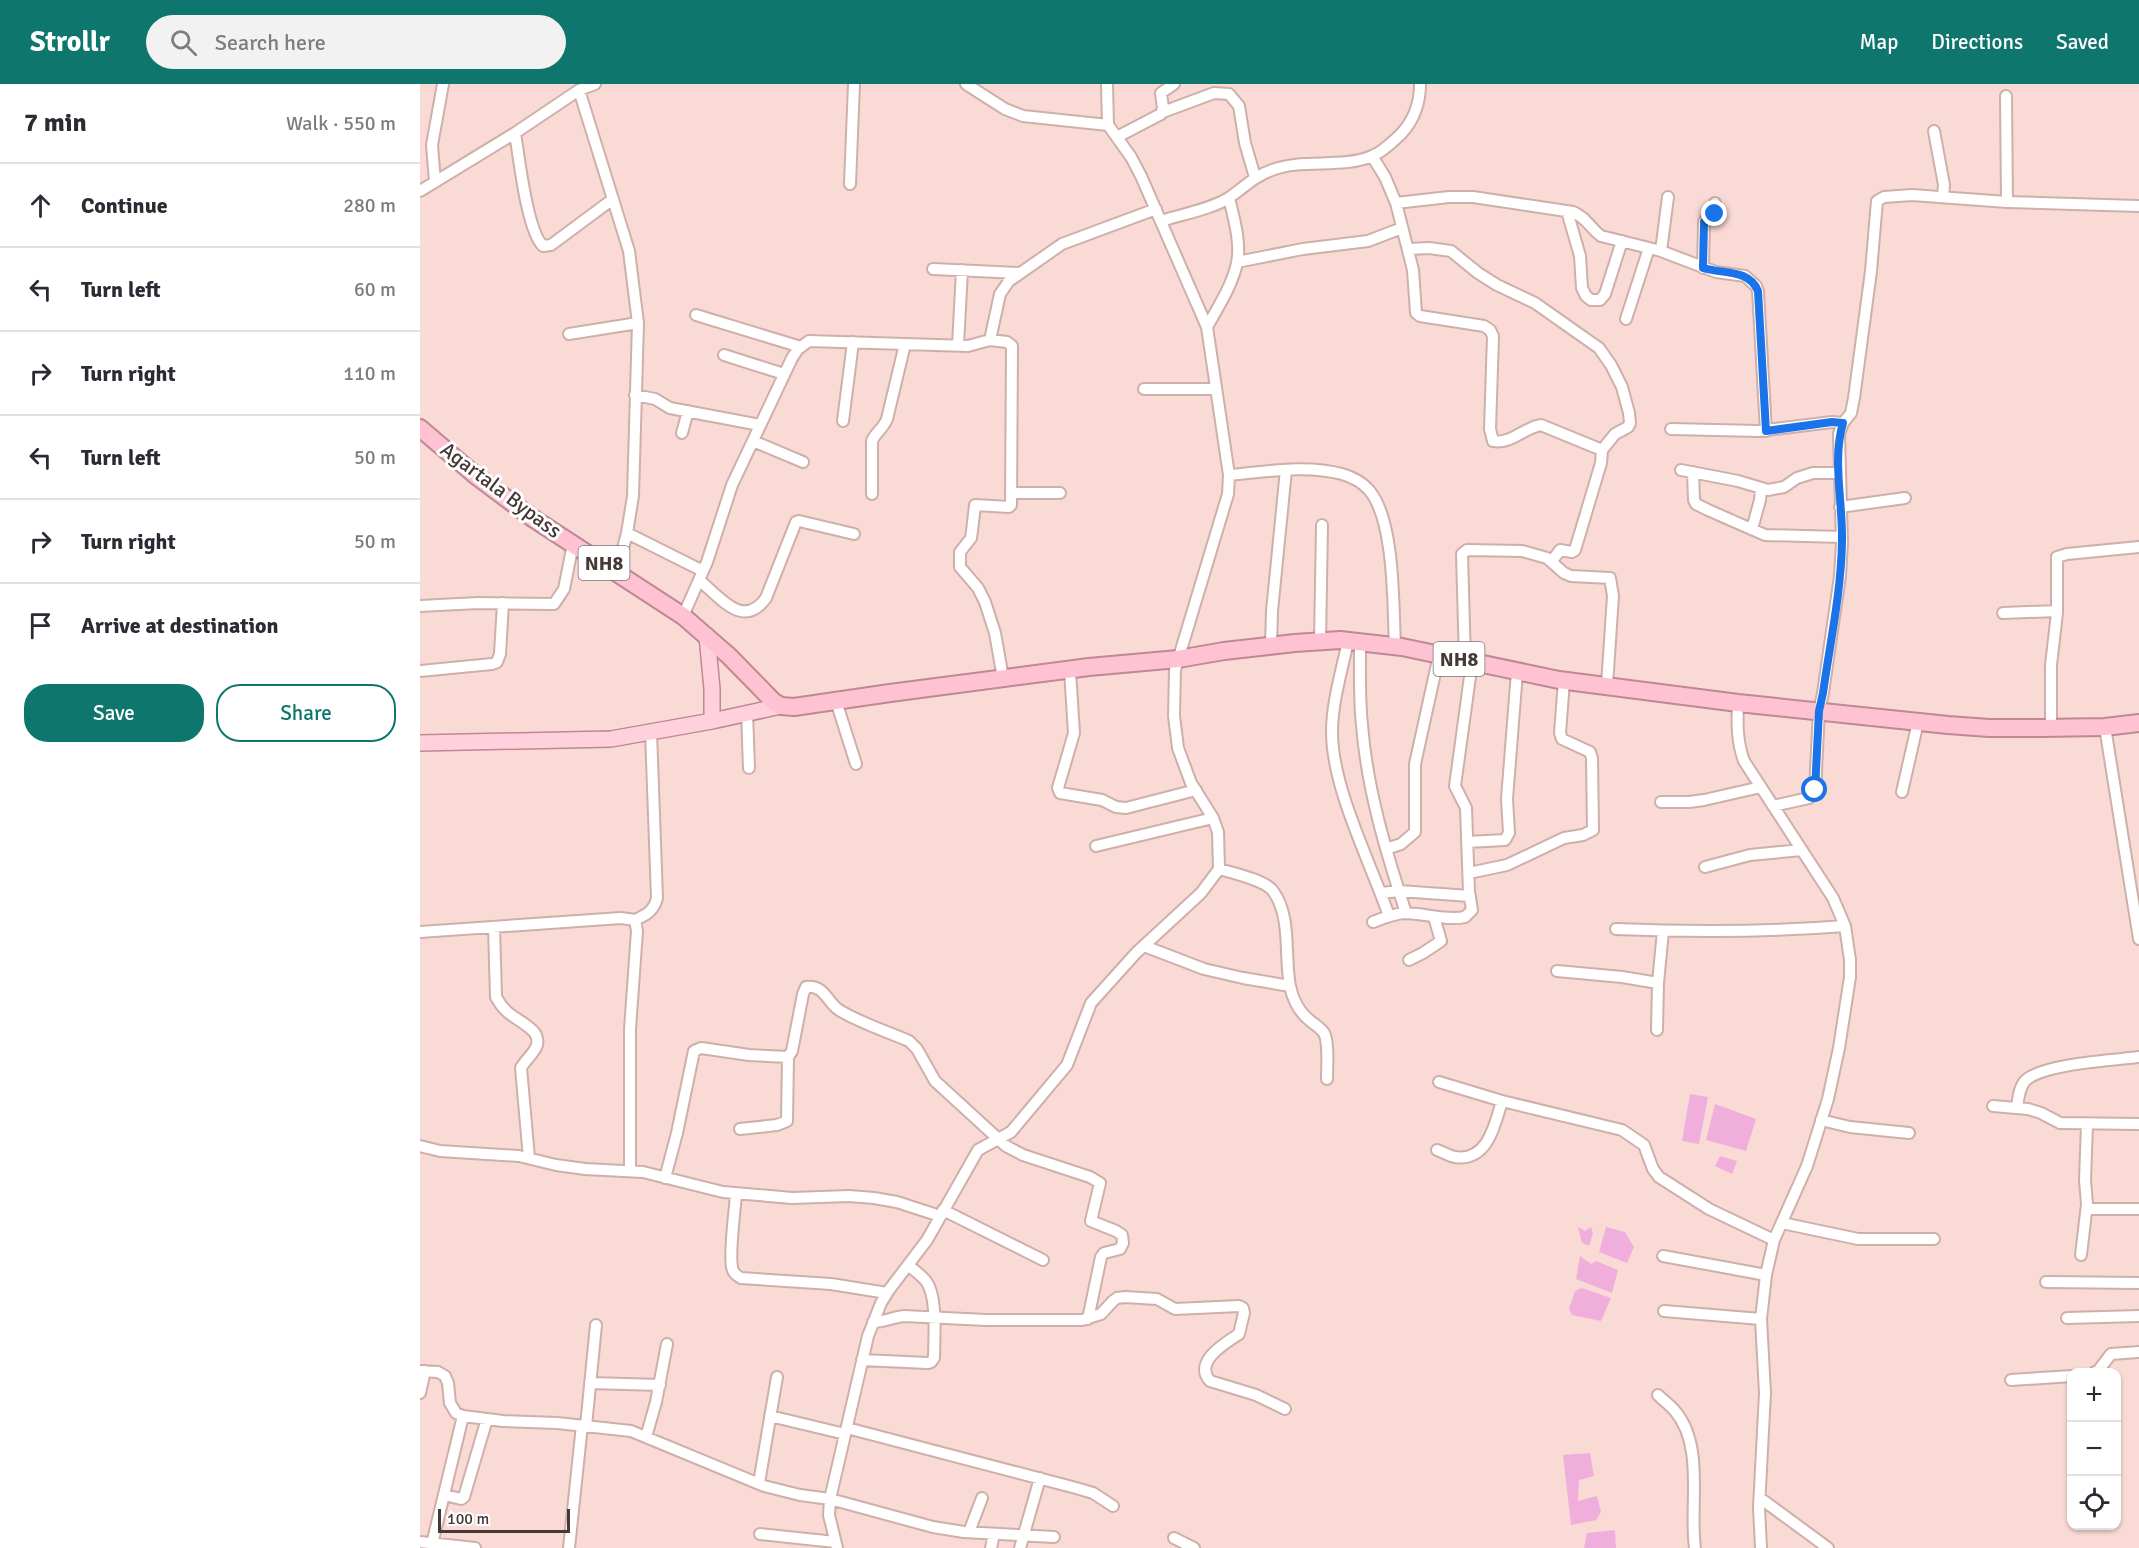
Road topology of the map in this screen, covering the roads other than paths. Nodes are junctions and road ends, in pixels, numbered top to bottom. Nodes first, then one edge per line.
1 (443, 84) edge
2 (595, 84) edge
3 (854, 84) edge
4 (966, 84) edge
5 (1107, 84) edge
6 (1174, 84) edge
7 (1420, 84) edge
8 (579, 90) junction
9 (2006, 96) dead end
10 (1162, 112) junction
11 (1108, 125) junction
12 (1934, 131) dead end
13 (515, 133) junction
14 (1117, 137) junction
15 (1372, 156) junction
16 (1255, 177) junction
17 (435, 182) junction
18 (850, 184) dead end
19 (420, 191) edge
20 (1668, 197) dead end
21 (1943, 197) junction
22 (1229, 198) junction
23 (613, 199) junction
24 (2007, 202) junction
25 (1396, 203) junction
26 (1715, 203) dead end
27 (2139, 205) edge
28 (1156, 209) junction
29 (1567, 212) junction
30 (1161, 221) junction
31 (1402, 228) junction
32 (1622, 241) junction
33 (1649, 248) junction
34 (1409, 249) junction
35 (1661, 251) junction
36 (1237, 262) junction
37 (1703, 268) junction
38 (933, 269) dead end
39 (962, 270) junction
40 (1020, 273) junction
41 (696, 315) dead end
42 (1626, 319) dead end
43 (638, 323) junction
44 (1208, 327) junction
45 (569, 334) dead end
46 (990, 340) junction
47 (853, 342) junction
48 (905, 344) junction
49 (958, 345) junction
50 (801, 347) junction
51 (724, 355) dead end
52 (784, 374) junction
53 (1144, 389) dead end
54 (1216, 389) junction
55 (635, 395) junction
56 (688, 411) junction
57 (843, 421) dead end
58 (1843, 423) junction
59 (760, 425) junction
60 (420, 428) edge
61 (1671, 429) dead end
62 (1766, 431) junction
63 (682, 433) dead end
64 (753, 441) junction
65 (1602, 450) junction
66 (803, 462) dead end
67 (1286, 470) junction
68 (1681, 470) dead end
69 (1694, 472) junction
70 (1839, 472) junction
71 (1229, 475) junction
72 (1761, 488) junction
73 (1012, 493) junction
74 (1060, 493) dead end
75 (872, 494) dead end
76 (1905, 498) dead end
77 (1840, 507) junction
78 (1322, 525) dead end
79 (1752, 529) junction
80 (627, 533) junction
81 (854, 534) dead end
82 (1842, 537) junction
83 (573, 544) junction
84 (2139, 547) edge
85 (1552, 561) junction
86 (617, 571) junction
87 (701, 575) junction
88 (503, 603) junction
89 (420, 606) edge
90 (2057, 611) junction
91 (2003, 613) dead end
92 (683, 616) junction
93 (707, 636) junction
94 (1320, 641) junction
95 (1354, 641) junction
96 (1271, 646) junction
97 (1395, 646) junction
98 (1439, 655) junction
99 (1178, 659) junction
100 (1468, 661) junction
101 (420, 671) edge
102 (1070, 671) junction
103 (1517, 672) junction
104 (1004, 678) junction
105 (1564, 681) junction
106 (1607, 685) junction
107 (836, 701) junction
108 (1738, 703) junction
109 (781, 706) junction
110 (1819, 711) junction
111 (747, 712) junction
112 (712, 721) junction
113 (1918, 722) junction
114 (2139, 723) edge
115 (2105, 727) junction
116 (2051, 728) junction
117 (651, 732) junction
118 (420, 743) edge
119 (856, 764) dead end
120 (749, 768) dead end
121 (1761, 787) junction
122 (1196, 790) junction
123 (1902, 792) dead end
124 (1661, 802) dead end
125 (1773, 806) junction
126 (1213, 818) junction
127 (1467, 842) junction
128 (1096, 846) dead end
129 (1386, 849) junction
130 (1802, 850) junction
131 (1705, 867) dead end
132 (1219, 869) junction
133 (1468, 873) junction
134 (1399, 891) junction
135 (1381, 893) junction
136 (1470, 896) junction
137 (1406, 913) junction
138 (1389, 916) junction
139 (1434, 917) junction
140 (635, 920) junction
141 (1373, 922) dead end
142 (1845, 926) junction
143 (494, 927) junction
144 (1616, 929) dead end
145 (1663, 931) junction
146 (420, 932) edge
147 (2139, 939) edge
148 (1144, 946) junction
149 (1409, 960) dead end
150 (1557, 972) dead end
151 (1658, 983) junction
152 (1290, 986) junction
153 (1657, 1030) dead end
154 (788, 1057) junction
155 (2139, 1057) edge
156 (1327, 1079) dead end
157 (1439, 1082) dead end
158 (1502, 1101) junction
159 (1993, 1106) dead end
160 (2017, 1108) junction
161 (1821, 1120) junction
162 (2087, 1124) junction
163 (2139, 1124) edge
164 (740, 1129) dead end
165 (1909, 1133) dead end
166 (999, 1138) junction
167 (420, 1146) edge
168 (1437, 1150) dead end
169 (528, 1158) junction
170 (630, 1171) junction
171 (665, 1178) junction
172 (736, 1193) junction
173 (2087, 1209) junction
174 (2139, 1209) edge
175 (941, 1213) junction
176 (1782, 1223) junction
177 (1934, 1239) dead end
178 (1774, 1240) junction
179 (2081, 1255) dead end
180 (1663, 1256) dead end
181 (1043, 1260) dead end
182 (908, 1265) junction
183 (1766, 1275) junction
184 (2046, 1282) dead end
185 (2139, 1283) edge
186 (887, 1293) junction
187 (1664, 1311) dead end
188 (2139, 1316) edge
189 (934, 1318) junction
190 (2067, 1318) dead end
191 (1088, 1319) junction
192 (1761, 1319) junction
193 (873, 1322) junction
194 (596, 1325) dead end
195 (667, 1344) dead end
196 (2139, 1352) edge
197 (862, 1360) junction
198 (2099, 1368) edge
199 (422, 1371) edge
200 (2067, 1376) edge
201 (777, 1377) dead end
202 (2011, 1380) dead end
203 (590, 1383) junction
204 (660, 1385) junction
205 (420, 1393) edge
206 (1658, 1395) dead end
207 (1285, 1409) dead end
208 (463, 1416) junction
209 (770, 1416) junction
210 (487, 1419) junction
211 (584, 1426) junction
212 (846, 1431) junction
213 (646, 1437) junction
214 (1040, 1478) junction
215 (759, 1483) junction
216 (445, 1495) junction
217 (982, 1498) dead end
218 (1761, 1498) junction
219 (830, 1499) junction
220 (1113, 1506) dead end
221 (969, 1532) junction
222 (760, 1534) dead end
223 (994, 1534) junction
224 (1024, 1536) junction
225 (1054, 1538) dead end
226 (1174, 1538) dead end
227 (420, 1542) edge
228 (432, 1544) junction
229 (836, 1545) edge
230 (475, 1548) edge
231 (569, 1548) edge
232 (991, 1548) edge
233 (1020, 1548) edge
234 (1194, 1548) edge
235 (1695, 1548) edge
236 (1762, 1548) edge
237 (1828, 1548) edge

1 - 17 street
2 - 8 street
3 - 18 street
4 - 11 street
5 - 11 street
6 - 10 street
7 - 15 street
8 - 13 street
8 - 23 street
9 - 24 street
10 - 14 street
10 - 16 street
11 - 14 street
12 - 21 street
13 - 17 street
13 - 23 street
14 - 28 street
15 - 16 street
15 - 25 street
16 - 22 street
17 - 19 street
20 - 35 street
21 - 24 street
21 - 58 street
22 - 30 street
22 - 36 street
23 - 43 street
24 - 27 street
25 - 29 street
25 - 31 street
26 - 37 street
28 - 30 street
28 - 40 street
29 - 32 street
29 - 32 street
30 - 44 street
31 - 34 street
31 - 36 street
32 - 33 street
33 - 35 street
33 - 42 street
34 - 65 street
34 - 65 street
35 - 37 street
36 - 44 street
37 - 62 street
38 - 39 street
39 - 40 street
39 - 49 street
40 - 46 street
41 - 50 street
43 - 45 street
43 - 55 street
44 - 54 street
46 - 49 street
46 - 73 street
47 - 48 street
47 - 50 street
47 - 57 street
48 - 49 street
48 - 75 street
50 - 52 street
51 - 52 street
52 - 59 street
53 - 54 street
54 - 71 street
55 - 56 street
55 - 80 street
56 - 59 street
56 - 63 street
58 - 62 street
58 - 70 street
59 - 64 street
60 - 83 highway, Agartala Bypass / NH8
61 - 62 street
64 - 66 street
64 - 87 street
65 - 85 street
67 - 71 street
67 - 96 street
67 - 97 street
68 - 69 street
69 - 72 street
69 - 79 street
70 - 72 street
70 - 77 street
71 - 99 street
72 - 79 street
73 - 74 street
73 - 104 street
76 - 77 street
77 - 82 street
78 - 94 street
79 - 82 street
80 - 86 street
80 - 87 street
81 - 87 street
82 - 110 street
83 - 86 highway, Agartala Bypass / NH8
83 - 88 street
84 - 90 street
85 - 100 street
85 - 106 street
86 - 92 highway, Agartala Bypass / NH8
87 - 92 street
88 - 89 street
88 - 101 street
90 - 91 street
90 - 116 street
92 - 93 highway, Agartala Bypass / NH8
93 - 109 highway, Agartala Bypass / NH8
93 - 112 main road
94 - 95 highway, NH8
94 - 96 highway, NH8
95 - 97 highway, NH8
95 - 129 street
95 - 135 street
96 - 99 highway, NH8
97 - 98 highway, NH8
98 - 100 highway, NH8
98 - 129 street
99 - 102 highway, NH8
99 - 122 street
100 - 103 highway, NH8
100 - 127 street
102 - 104 highway, NH8
102 - 122 street
103 - 105 highway, NH8
103 - 127 street
104 - 107 highway, NH8
105 - 106 highway, NH8
105 - 133 street
106 - 108 highway, NH8
107 - 109 highway, NH8
107 - 119 street
108 - 110 highway, NH8
108 - 121 street
109 - 111 main road
110 - 113 highway, NH8
110 - 125 street
111 - 112 main road
111 - 120 street
112 - 117 main road
113 - 116 highway, NH8
113 - 123 street
114 - 115 highway, NH8
115 - 116 highway, NH8
115 - 147 street
117 - 118 main road
117 - 140 street
121 - 124 street
121 - 125 street
122 - 126 street
125 - 130 street
126 - 128 street
126 - 132 street
127 - 133 street
129 - 134 street
130 - 131 street
130 - 142 street
132 - 148 street
132 - 152 street
133 - 136 street
134 - 135 street
134 - 136 street
134 - 137 street
135 - 138 street
136 - 139 street
137 - 138 street
137 - 139 street
138 - 141 street
139 - 149 street
140 - 143 street
140 - 170 street
142 - 145 street
142 - 161 street
143 - 146 street
143 - 169 street
144 - 145 street
145 - 151 street
148 - 152 street
148 - 166 street
150 - 151 street
151 - 153 street
152 - 156 street
154 - 164 street
154 - 166 street
154 - 171 street
155 - 160 street
157 - 158 street
158 - 168 street
158 - 178 street
159 - 160 street
160 - 162 street
161 - 165 street
161 - 176 street
162 - 163 street
162 - 173 street
166 - 175 street
166 - 191 street
167 - 169 street
169 - 170 street
170 - 171 street
171 - 172 street
172 - 175 street
172 - 186 street
173 - 174 street
173 - 179 street
175 - 181 street
175 - 182 street
176 - 177 street
176 - 178 street
178 - 183 street
180 - 183 street
182 - 186 street
182 - 189 street
183 - 192 street
184 - 185 street
186 - 193 street
187 - 192 street
188 - 190 street
189 - 191 street
189 - 193 street
189 - 197 street
191 - 207 street
192 - 218 street
193 - 197 street
194 - 203 street
195 - 204 street
196 - 198 street
197 - 212 street
199 - 205 street
199 - 208 street
200 - 202 street
201 - 209 street
203 - 204 street
203 - 211 street
204 - 213 street
206 - 235 street
208 - 210 street
208 - 216 street
209 - 212 street
209 - 215 street
210 - 211 street
210 - 216 street
211 - 213 street
211 - 231 street
212 - 214 street
212 - 219 street
213 - 215 street
214 - 220 street
214 - 224 street
215 - 219 street
216 - 228 street
217 - 221 street
218 - 236 street
218 - 237 street
219 - 221 street
219 - 229 street
221 - 223 street
222 - 229 street
223 - 224 street
223 - 232 street
224 - 225 street
224 - 233 street
226 - 234 street
227 - 228 street
228 - 230 street

